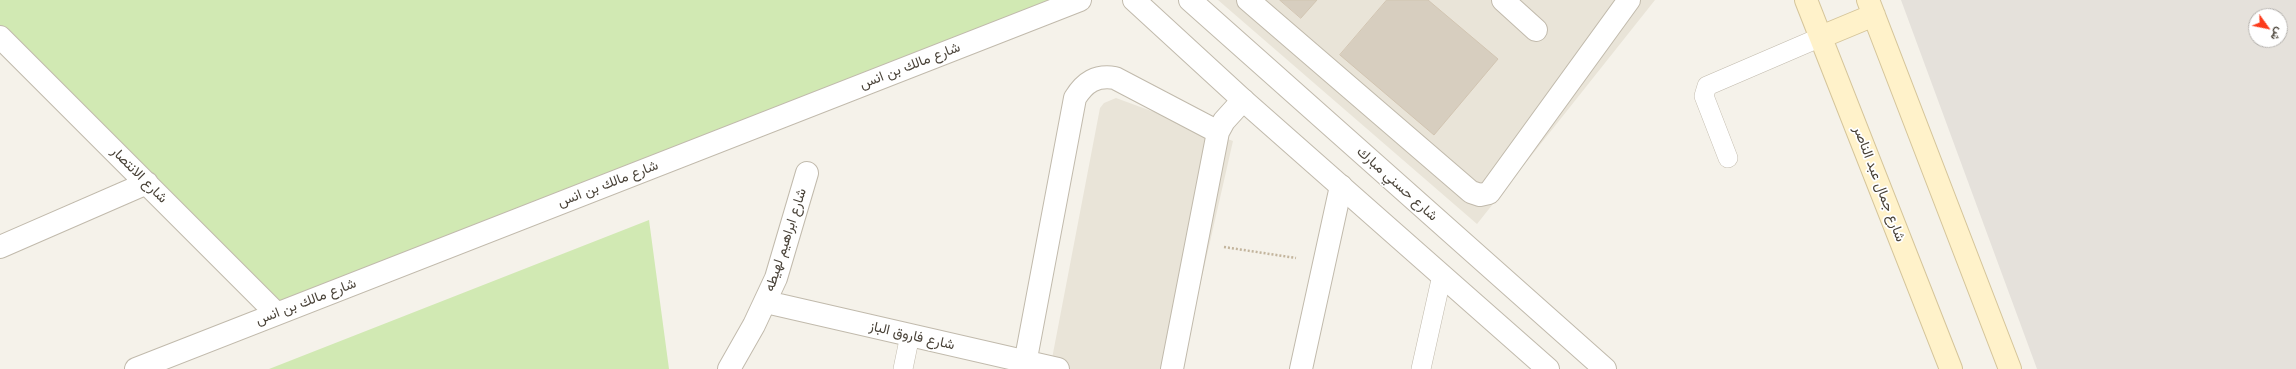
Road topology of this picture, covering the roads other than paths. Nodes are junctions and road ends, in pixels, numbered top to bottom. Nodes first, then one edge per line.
1 (1080, 0) edge
2 (1134, 0) edge
3 (1190, 0) edge
4 (1248, 0) edge
5 (1503, 0) edge
6 (1629, 0) edge
7 (1806, 0) edge
8 (1871, 8) edge
9 (1536, 30) dead end
10 (0, 37) edge
11 (1821, 37) junction
12 (1243, 100) junction
13 (1218, 132) junction
14 (1728, 158) dead end
15 (807, 173) dead end
16 (148, 183) junction
17 (1341, 186) junction
18 (0, 247) edge
19 (1442, 275) junction
20 (766, 302) junction
21 (276, 313) junction
22 (910, 335) junction
23 (1025, 365) edge
24 (136, 369) edge
25 (730, 369) edge
26 (903, 369) edge
27 (1058, 369) edge
28 (1172, 369) edge
29 (1301, 369) edge
30 (1420, 369) edge
31 (1548, 369) edge
32 (1605, 369) edge
33 (1952, 369) edge
34 (2010, 369) edge

1 - 21 street, شارع مالك بن انس
2 - 12 street
3 - 32 street, شارع حسني مبارك
4 - 6 street
5 - 9 street
7 - 11 main road, شارع جمال عبد الناصر
8 - 11 main road
8 - 34 main road
10 - 16 street, شارع الانتصار
11 - 14 lane
11 - 33 main road, شارع جمال عبد الناصر
12 - 13 street
12 - 17 street
13 - 23 street
13 - 28 street
15 - 20 street, شارع ابراهيم لهيطه
16 - 18 street
16 - 21 street, شارع الانتصار
17 - 19 street
17 - 29 street
19 - 30 lane
19 - 31 street
20 - 22 street, شارع فاروق الباز
20 - 25 street, شارع ابراهيم لهيطه
21 - 24 street, شارع مالك بن انس
22 - 23 street, شارع فاروق الباز
22 - 26 lane
23 - 27 street, شارع فاروق الباز

